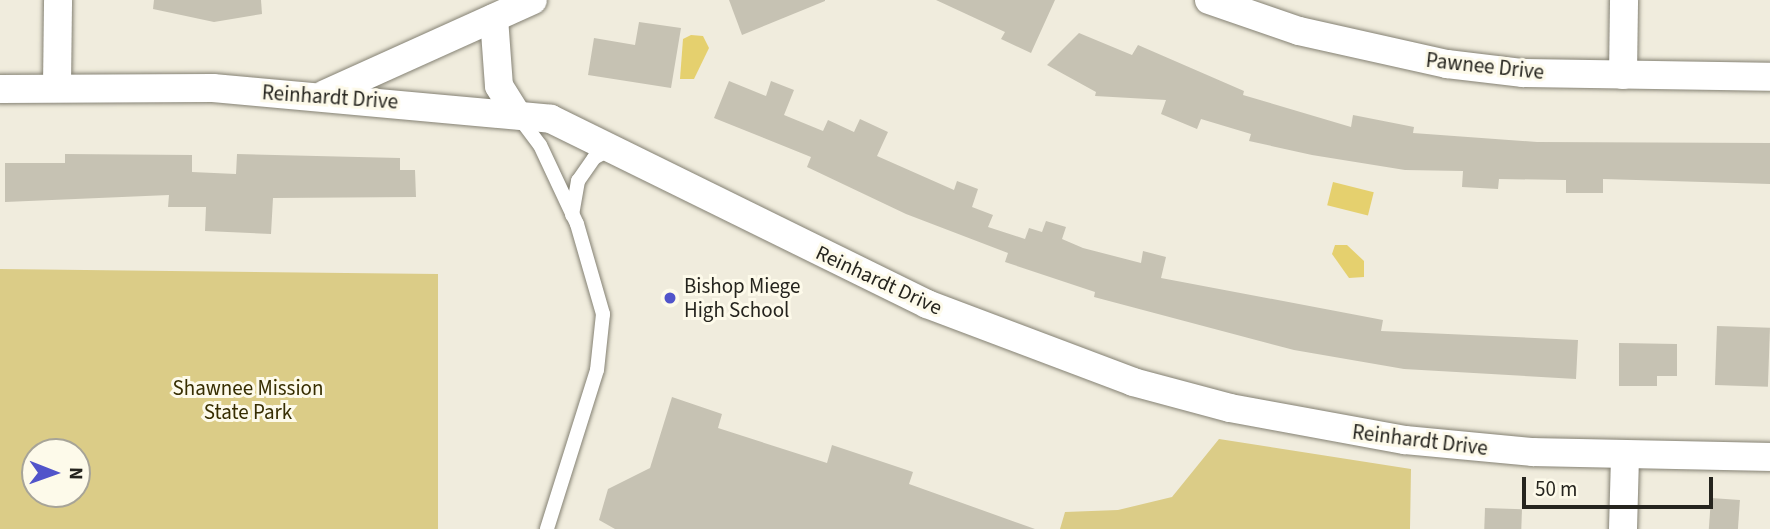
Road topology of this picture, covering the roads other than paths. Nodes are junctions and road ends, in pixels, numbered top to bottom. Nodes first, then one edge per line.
1 (58, 0) edge
2 (533, 0) edge
3 (1209, 0) edge
4 (1624, 0) edge
5 (494, 18) junction
6 (1623, 75) junction
7 (1770, 77) edge
8 (57, 86) junction
9 (0, 89) edge
10 (322, 96) junction
11 (515, 112) junction
12 (614, 147) junction
13 (572, 215) junction
14 (1625, 456) junction
15 (1770, 457) edge
16 (547, 529) edge
17 (1623, 529) edge

1 - 8 street
2 - 5 street
3 - 6 street, Pawnee Drive
4 - 6 street
5 - 10 street
5 - 11 street
6 - 7 street, Pawnee Drive
8 - 9 street, Reinhardt Drive
8 - 10 street, Reinhardt Drive
10 - 11 street, Reinhardt Drive
11 - 12 street, Reinhardt Drive
11 - 13 lane
12 - 13 lane
12 - 14 street, Reinhardt Drive
13 - 16 lane
14 - 15 street, Reinhardt Drive
14 - 17 street

